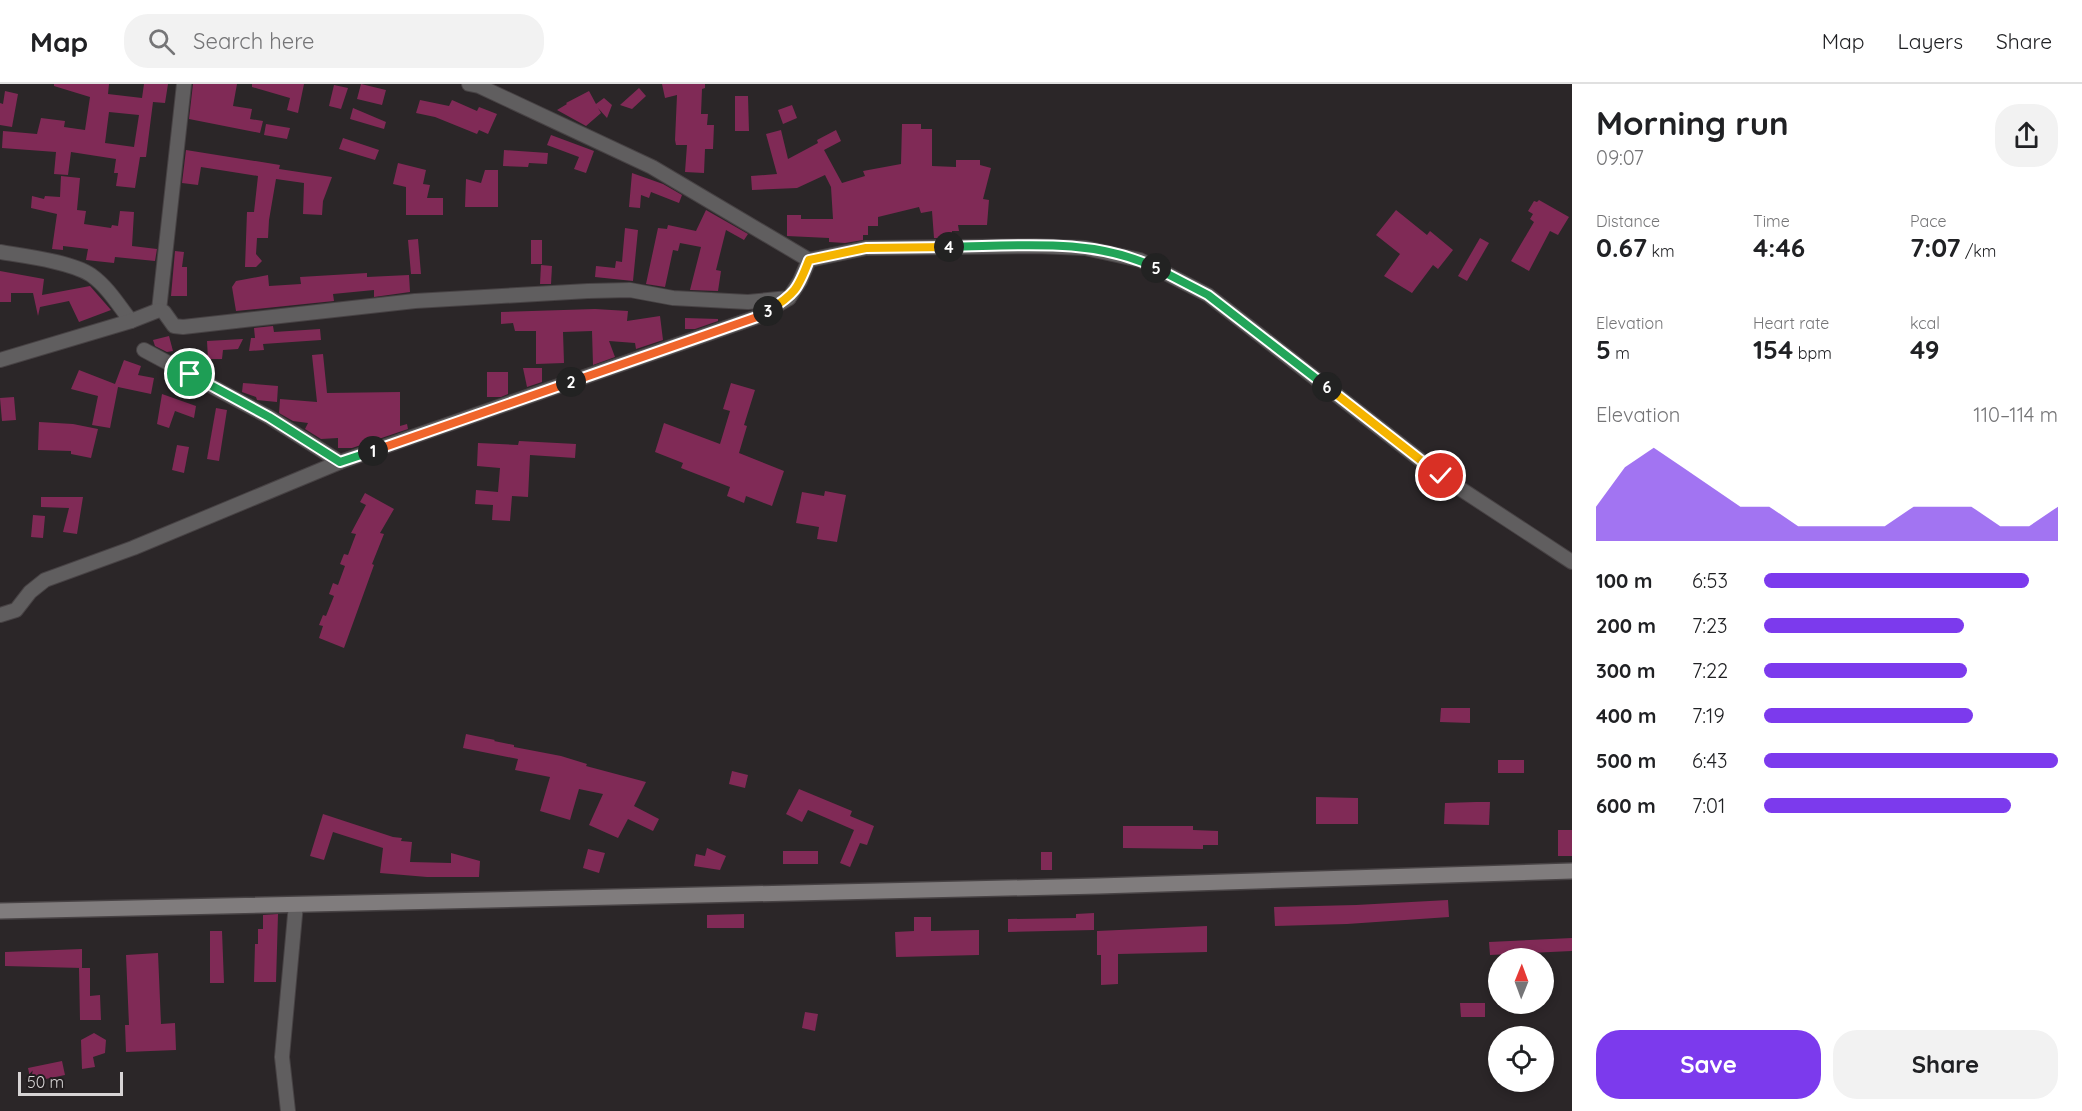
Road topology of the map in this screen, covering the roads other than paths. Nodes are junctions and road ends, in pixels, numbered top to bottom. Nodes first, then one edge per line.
1 (184, 84) edge
2 (476, 85) edge
3 (0, 252) edge
4 (809, 260) junction
5 (789, 298) junction
6 (159, 310) junction
7 (131, 321) junction
8 (144, 350) dead end
9 (0, 360) edge
10 (340, 462) junction
11 (1572, 562) edge
12 (0, 615) edge
13 (1572, 871) edge
14 (296, 904) junction
15 (0, 911) edge
16 (288, 1111) edge

1 - 6 street
2 - 4 street
3 - 7 street
4 - 5 street
4 - 11 street
5 - 6 street
5 - 10 street
6 - 7 street
7 - 9 street
8 - 10 street
10 - 12 street
13 - 14 main road
14 - 15 main road
14 - 16 street

